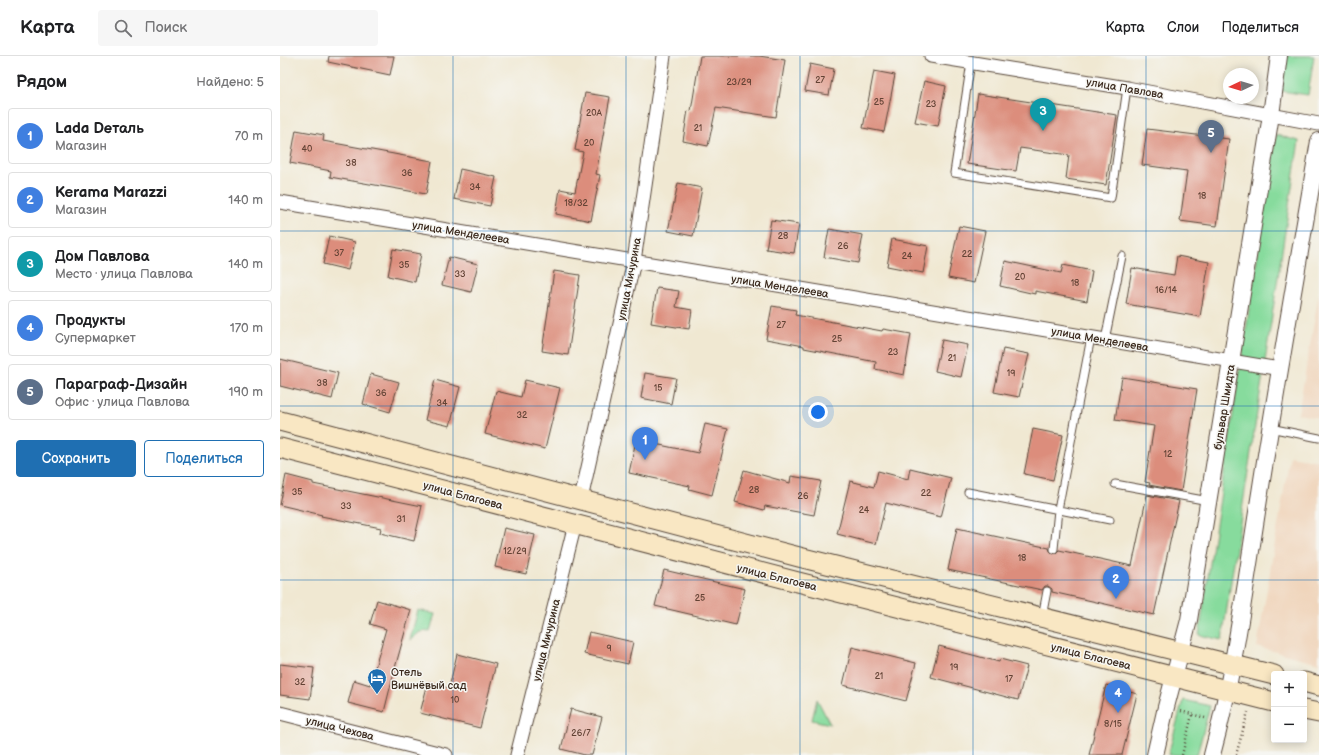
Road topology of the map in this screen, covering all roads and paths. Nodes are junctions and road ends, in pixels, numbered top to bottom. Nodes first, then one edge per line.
1 (664, 56) edge
2 (931, 56) edge
3 (1279, 56) edge
4 (971, 62) junction
5 (1128, 88) junction
6 (1271, 115) junction
7 (1319, 124) edge
8 (1319, 141) edge
9 (280, 202) edge
10 (1122, 256) dead end
11 (634, 261) junction
12 (1091, 337) junction
13 (1105, 340) junction
14 (1232, 361) junction
15 (1280, 369) junction
16 (280, 421) edge
17 (1270, 428) junction
18 (1319, 438) edge
19 (280, 448) edge
20 (1115, 484) dead end
21 (968, 492) dead end
22 (581, 499) junction
23 (1209, 502) junction
24 (606, 506) junction
25 (1058, 510) junction
26 (547, 517) junction
27 (1110, 520) dead end
28 (575, 524) junction
29 (1054, 549) dead end
30 (1046, 591) dead end
31 (1042, 617) junction
32 (1181, 652) junction
33 (1231, 664) junction
34 (1271, 674) edge
35 (1174, 678) junction
36 (1307, 683) edge
37 (1319, 686) edge
38 (1226, 691) junction
39 (1271, 701) edge
40 (1307, 711) edge
41 (1248, 712) dead end
42 (280, 713) edge
43 (1319, 713) edge
44 (1192, 715) dead end
45 (446, 755) edge
46 (517, 755) edge
47 (1155, 755) edge
48 (1182, 755) edge
49 (1212, 755) edge
50 (1236, 755) edge

1 - 11 street, улица Мичурина
2 - 4 street, улица Павлова
3 - 6 street, бульвар Шмидта
4 - 5 street, улица Павлова
4 - 5 lane
5 - 6 street, улица Павлова
6 - 7 street, улица Павлова
6 - 14 street, бульвар Шмидта
8 - 15 street
9 - 11 street, улица Менделеева
10 - 13 lane
11 - 12 street, улица Менделеева
11 - 22 street, улица Мичурина
12 - 13 street, улица Менделеева
12 - 25 lane
13 - 14 street, улица Менделеева
14 - 15 street, улица Менделеева
14 - 23 street, бульвар Шмидта
15 - 17 street
16 - 22 main road
17 - 18 lane
17 - 33 street
19 - 26 main road, улица Благоева
20 - 23 lane
21 - 25 lane
22 - 24 main road
22 - 26 main road
23 - 32 street, бульвар Шмидта
24 - 28 main road
24 - 31 main road
25 - 27 lane
25 - 29 lane
26 - 28 main road, улица Благоева
28 - 35 main road, улица Благоева
28 - 46 street, улица Мичурина
30 - 31 lane
31 - 32 main road
32 - 33 main road
32 - 35 street, бульвар Шмидта
33 - 34 main road
33 - 38 street
35 - 38 main road, улица Благоева
35 - 47 street, бульвар Шмидта
36 - 37 main road
38 - 39 main road, улица Благоева
38 - 49 street
40 - 43 main road
41 - 50 path
42 - 45 street, улица Чехова
44 - 48 path

